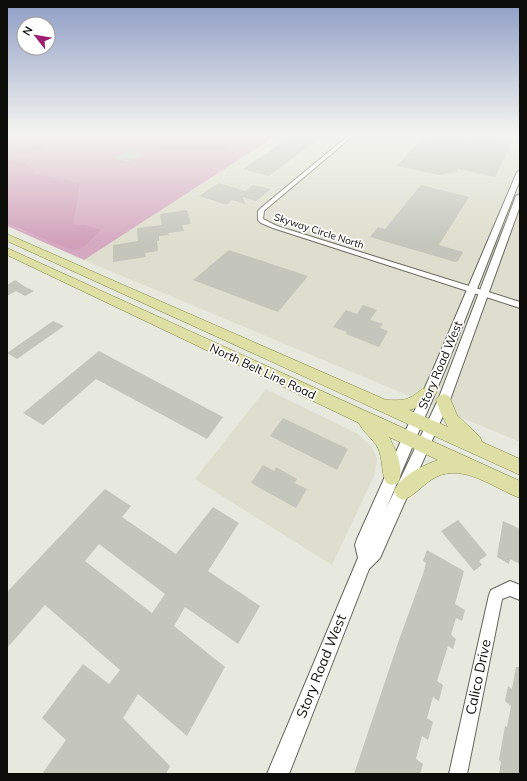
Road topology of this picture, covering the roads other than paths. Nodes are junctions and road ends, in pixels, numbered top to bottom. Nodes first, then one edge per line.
1 (308, 171) edge
2 (520, 172) edge
3 (520, 196) edge
4 (7, 237) edge
5 (7, 251) edge
6 (70, 265) junction
7 (56, 274) junction
8 (472, 290) junction
9 (484, 293) junction
10 (520, 305) edge
11 (430, 392) junction
12 (444, 400) junction
13 (382, 406) junction
14 (349, 412) junction
15 (424, 425) junction
16 (416, 443) junction
17 (483, 451) junction
18 (467, 466) junction
19 (520, 467) edge
20 (392, 478) junction
21 (520, 490) edge
22 (403, 491) junction
23 (366, 559) junction
24 (515, 591) edge
25 (278, 774) edge
26 (458, 774) edge

1 - 8 street, Skyway Circle North
2 - 8 street, Story Road West
3 - 9 street, Story Road West
4 - 6 main road, North Belt Line Road
5 - 7 main road, North Belt Line Road
6 - 7 main road
6 - 13 main road, North Belt Line Road
7 - 14 main road, North Belt Line Road
8 - 9 street
8 - 11 street, Story Road West
9 - 10 street
9 - 12 street, Story Road West
11 - 13 main road
11 - 15 street, Story Road West
12 - 15 street, Story Road West
12 - 17 main road
13 - 15 main road, North Belt Line Road
14 - 16 main road, North Belt Line Road
14 - 20 main road
15 - 16 street, Story Road West
15 - 17 main road, North Belt Line Road
16 - 18 main road, North Belt Line Road
16 - 20 street, Story Road West
16 - 22 street, Story Road West
17 - 19 main road, North Belt Line Road
18 - 21 main road, North Belt Line Road
18 - 22 main road
20 - 23 street, Story Road West
22 - 23 street, Story Road West
23 - 25 street, Story Road West
24 - 26 street, Calico Drive

